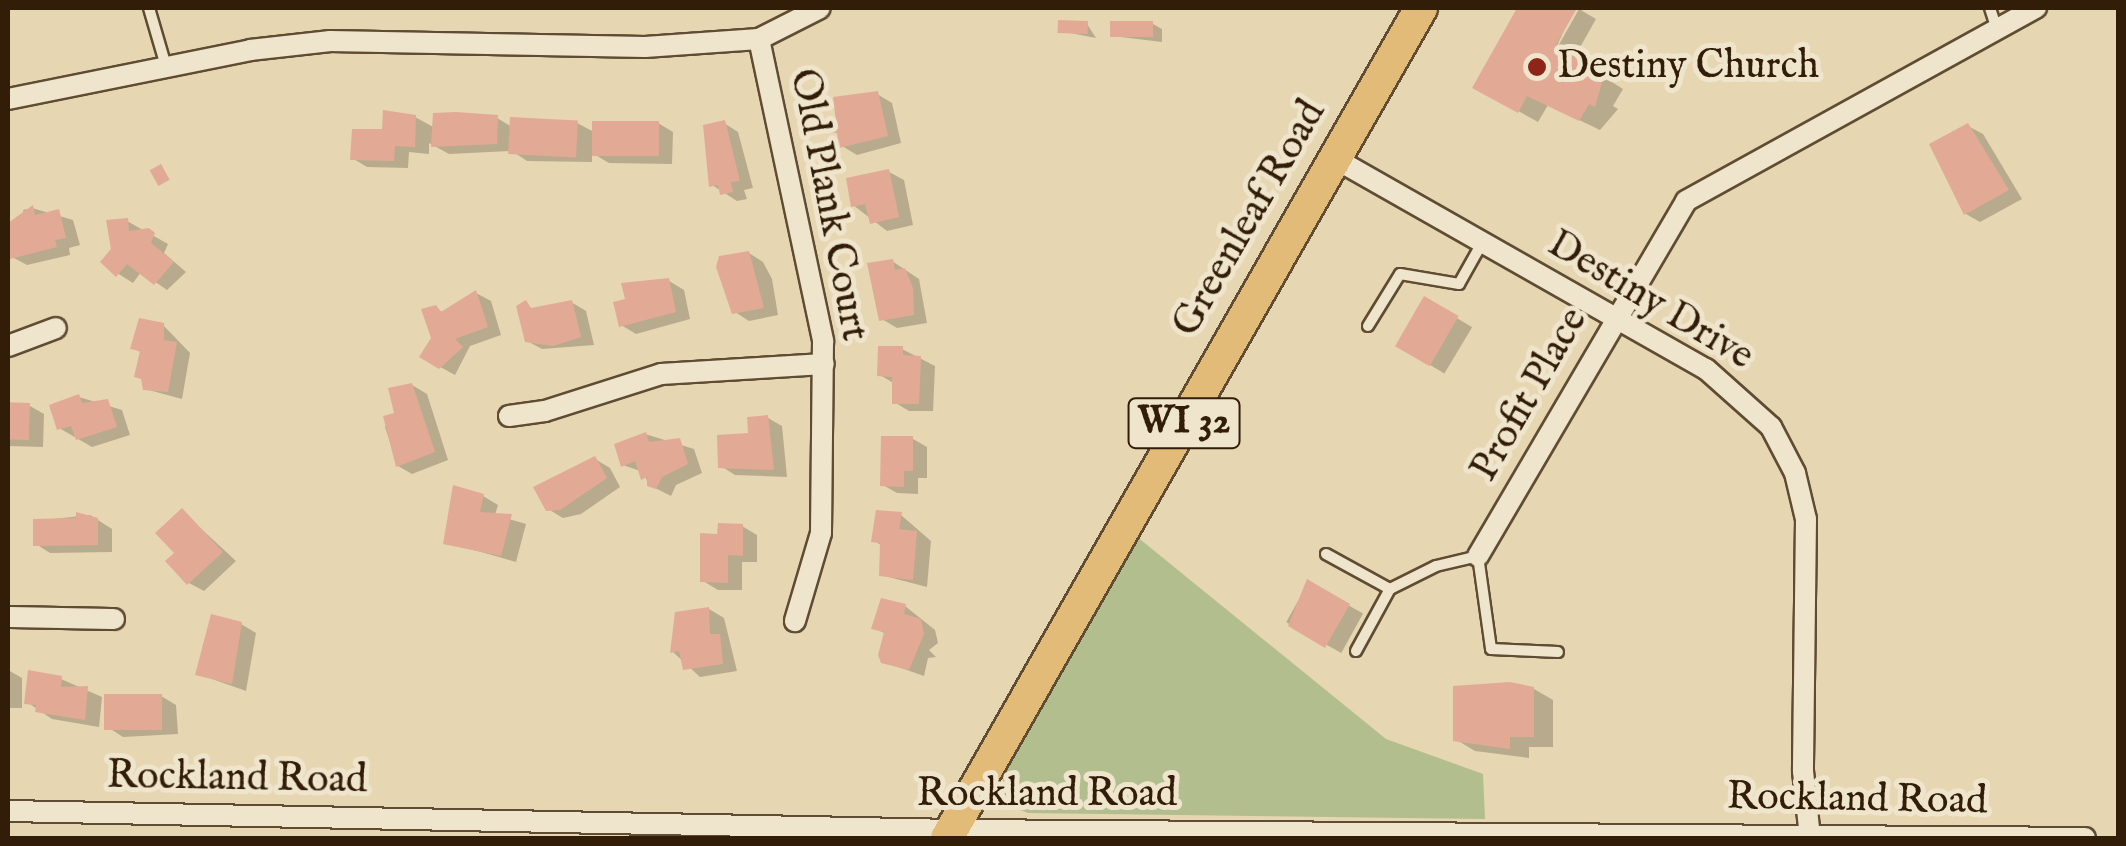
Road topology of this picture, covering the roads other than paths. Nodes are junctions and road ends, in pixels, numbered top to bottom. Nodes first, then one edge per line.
1 (149, 8) edge
2 (820, 8) edge
3 (1420, 8) edge
4 (1990, 8) edge
5 (2036, 8) edge
6 (1997, 29) junction
7 (759, 39) junction
8 (166, 66) junction
9 (8, 99) edge
10 (1334, 158) junction
11 (1482, 242) junction
12 (1615, 316) junction
13 (1368, 326) dead end
14 (56, 328) dead end
15 (8, 346) edge
16 (824, 364) junction
17 (509, 416) dead end
18 (1326, 554) dead end
19 (1478, 556) junction
20 (1390, 589) junction
21 (8, 617) edge
22 (114, 618) dead end
23 (796, 621) dead end
24 (1356, 650) dead end
25 (1558, 652) dead end
26 (8, 810) edge
27 (950, 834) edge
28 (1810, 836) edge
29 (2086, 838) edge

1 - 8 lane
2 - 7 street
3 - 10 main road, Greenleaf Road / WI 32
4 - 6 lane
5 - 6 street, Profit Place
6 - 12 street, Profit Place
7 - 8 street
7 - 16 street, Old Plank Court
8 - 9 street
10 - 11 street, Destiny Drive
10 - 27 main road, Greenleaf Road / WI 32
11 - 12 street, Destiny Drive
11 - 13 lane
12 - 19 street, Profit Place
12 - 28 street, Destiny Drive
14 - 15 street
16 - 17 street
16 - 23 street, Old Plank Court
18 - 20 lane
19 - 20 lane
19 - 25 lane
20 - 24 lane
21 - 22 street
26 - 27 street, Rockland Road
27 - 28 street, Rockland Road
28 - 29 street, Rockland Road

